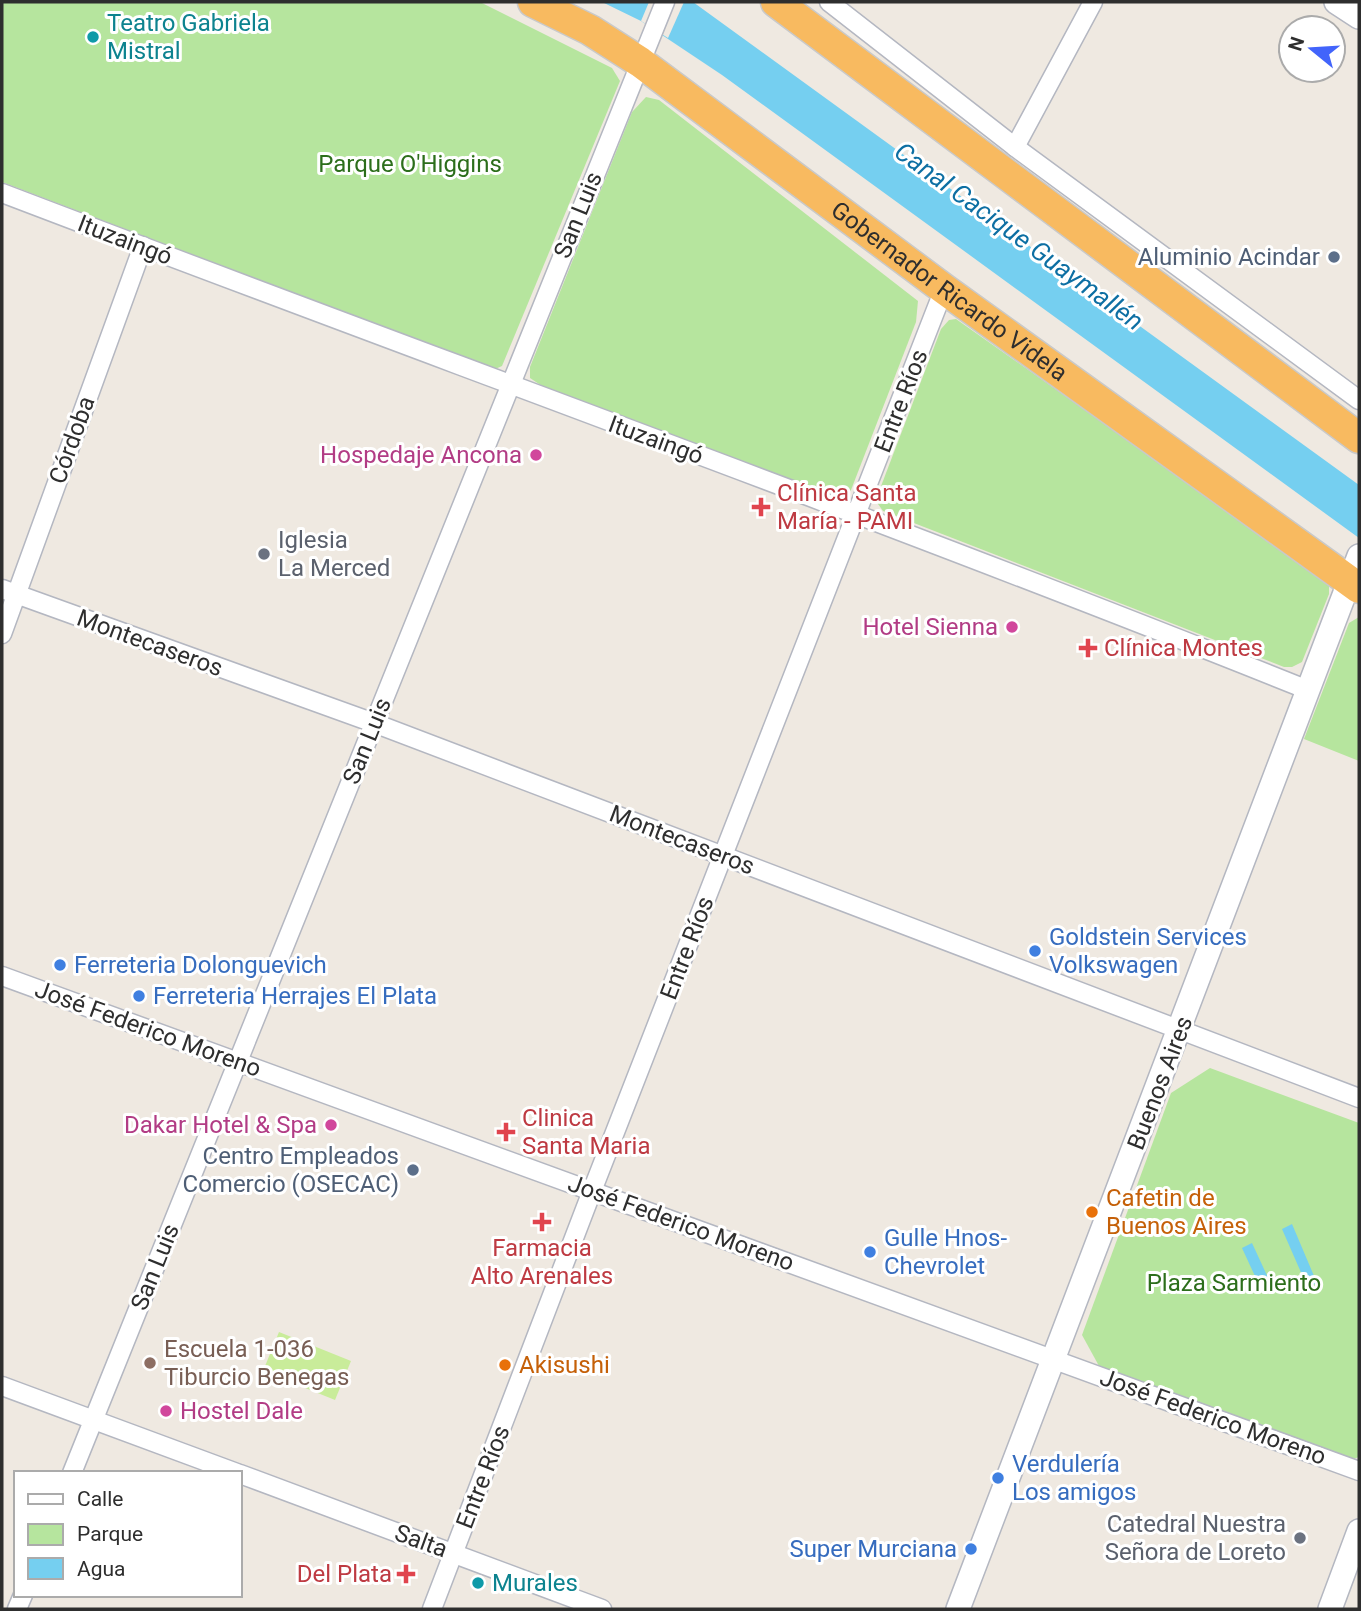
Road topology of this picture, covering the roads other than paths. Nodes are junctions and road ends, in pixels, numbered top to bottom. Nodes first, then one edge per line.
1 (533, 2) edge
2 (776, 2) edge
3 (829, 2) edge
4 (1093, 2) edge
5 (1336, 2) edge
6 (663, 6) edge
7 (1359, 17) edge
8 (640, 62) junction
9 (1015, 147) junction
10 (2, 193) edge
11 (143, 246) junction
12 (944, 289) junction
13 (509, 386) junction
14 (1359, 400) edge
15 (1359, 438) edge
16 (856, 514) junction
17 (1356, 575) edge
18 (9, 592) edge
19 (2, 634) edge
20 (1308, 691) junction
21 (374, 723) junction
22 (723, 856) junction
23 (2, 976) edge
24 (1180, 1031) junction
25 (238, 1061) junction
26 (1359, 1098) edge
27 (592, 1191) junction
28 (1055, 1359) junction
29 (2, 1386) edge
30 (94, 1420) junction
31 (73, 1471) edge
32 (233, 1471) edge
33 (1359, 1471) edge
34 (242, 1474) edge
35 (1359, 1531) edge
36 (454, 1553) junction
37 (432, 1609) edge
38 (603, 1609) edge
39 (958, 1609) edge
40 (1330, 1609) edge

1 - 8 highway, Gobernador Ricardo Videla
2 - 15 highway
3 - 9 street
4 - 9 street
5 - 7 street
6 - 8 street, San Luis
8 - 12 highway, Gobernador Ricardo Videla
8 - 13 street, San Luis
9 - 14 street
10 - 11 street, Ituzaingó
11 - 13 street, Ituzaingó
11 - 18 street, Córdoba
12 - 16 street, Entre Ríos
12 - 17 highway, Gobernador Ricardo Videla
13 - 16 street, Ituzaingó
13 - 21 street, San Luis
16 - 20 street, Ituzaingó
16 - 22 street, Entre Ríos
17 - 20 street, Buenos Aires
18 - 19 street, Córdoba
18 - 21 street, Montecaseros
20 - 24 street, Buenos Aires
21 - 22 street, Montecaseros
21 - 25 street, San Luis
22 - 24 street, Montecaseros
22 - 27 street, Entre Ríos
23 - 25 street, José Federico Moreno
24 - 26 street, Montecaseros
24 - 28 street, Buenos Aires
25 - 27 street, José Federico Moreno
25 - 30 street, San Luis
27 - 28 street, José Federico Moreno
27 - 36 street, Entre Ríos
28 - 33 street, José Federico Moreno
28 - 39 street, Buenos Aires
29 - 30 street, Salta
30 - 31 street, San Luis
30 - 32 street, Salta
34 - 36 street, Salta
35 - 40 street
36 - 37 street, Entre Ríos
36 - 38 street, Salta

